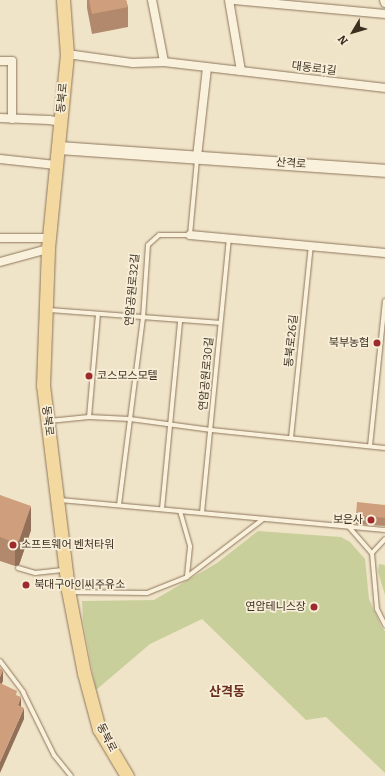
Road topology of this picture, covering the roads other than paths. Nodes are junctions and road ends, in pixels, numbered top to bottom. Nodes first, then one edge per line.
1 (63, 0) edge
2 (152, 0) edge
3 (229, 0) edge
4 (234, 0) edge
5 (384, 0) edge
6 (309, 3) edge
7 (385, 3) edge
8 (385, 14) edge
9 (67, 54) junction
10 (0, 61) edge
11 (164, 62) junction
12 (207, 68) junction
13 (241, 71) junction
14 (385, 88) edge
15 (0, 118) edge
16 (12, 118) junction
17 (60, 122) junction
18 (58, 148) junction
19 (197, 157) junction
20 (0, 159) edge
21 (56, 165) junction
22 (385, 171) edge
23 (190, 235) junction
24 (229, 237) junction
25 (0, 238) edge
26 (49, 243) junction
27 (311, 246) junction
28 (385, 253) edge
29 (0, 262) edge
30 (385, 301) edge
31 (46, 310) junction
32 (98, 315) junction
33 (143, 318) junction
34 (180, 322) junction
35 (220, 323) junction
36 (89, 417) junction
37 (130, 419) junction
38 (48, 421) junction
39 (170, 425) junction
40 (211, 430) junction
41 (291, 438) junction
42 (370, 446) junction
43 (385, 448) edge
44 (55, 499) junction
45 (118, 505) junction
46 (162, 509) junction
47 (180, 511) junction
48 (202, 513) junction
49 (263, 519) junction
50 (349, 527) junction
51 (385, 530) edge
52 (385, 539) edge
53 (372, 553) junction
54 (18, 568) dead end
55 (65, 570) junction
56 (187, 577) junction
57 (68, 592) junction
58 (385, 625) edge
59 (0, 661) edge
60 (71, 776) edge
61 (127, 776) edge

1 - 9 main road, 동북로
2 - 11 street
3 - 13 street
4 - 6 street
5 - 7 street
6 - 8 street
9 - 11 street
9 - 17 main road, 동북로
10 - 16 street
11 - 12 street, 대동로1길
12 - 13 street, 대동로1길
12 - 19 street
13 - 14 street, 대동로1길
15 - 16 street
16 - 17 street
17 - 18 main road, 동북로
18 - 19 street, 산격로
18 - 21 main road, 동북로
19 - 22 street, 산격로
19 - 23 lane
20 - 21 street
21 - 26 main road, 동북로
23 - 24 street, 연암공원로32길
23 - 33 lane, 연암공원로32길
24 - 27 street, 연암공원로32길
24 - 35 lane, 연암공원로30길
25 - 26 street
26 - 29 street
26 - 31 main road, 동북로
27 - 28 street, 연암공원로32길
27 - 41 lane, 동북로26길
30 - 42 lane
31 - 32 lane
31 - 38 main road, 동북로
32 - 33 lane
32 - 36 lane
33 - 34 lane
33 - 37 lane, 연암공원로32길
34 - 35 lane
34 - 39 lane
35 - 40 lane, 연암공원로30길
36 - 37 lane
36 - 38 lane
37 - 39 lane
37 - 45 lane, 연암공원로32길
38 - 44 main road, 동북로
39 - 40 lane
39 - 46 lane
40 - 41 lane
40 - 48 lane, 연암공원로30길
41 - 42 lane
42 - 43 lane
44 - 45 lane
44 - 55 main road, 동북로
45 - 46 lane
46 - 47 lane
47 - 48 lane
47 - 56 lane
48 - 49 lane
49 - 50 lane
49 - 56 lane
50 - 51 lane
50 - 53 lane
52 - 53 lane
53 - 58 lane
54 - 55 lane
55 - 57 main road, 동북로
56 - 57 lane
57 - 61 main road, 동북로
59 - 60 lane

